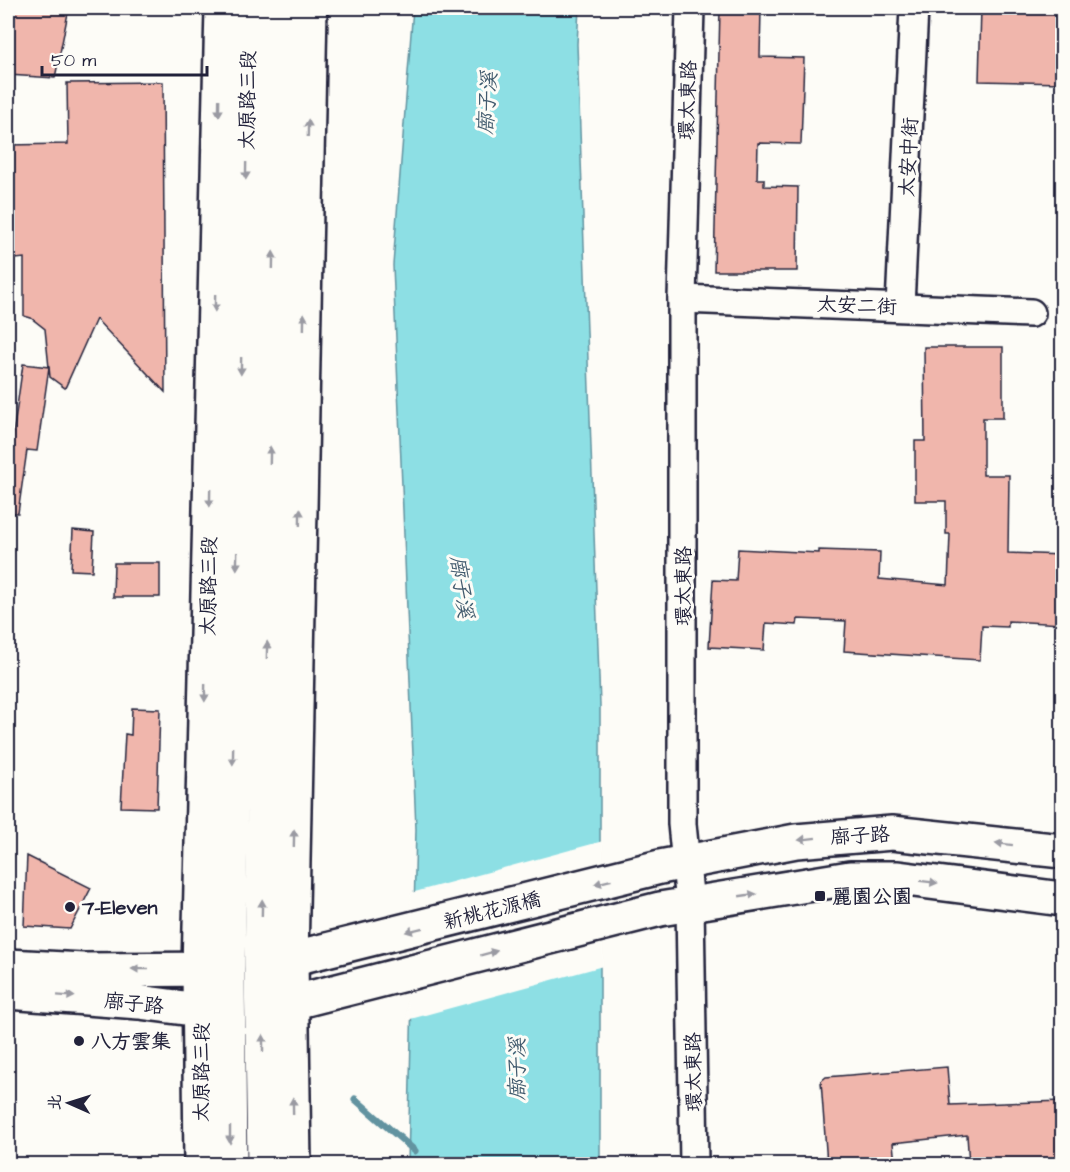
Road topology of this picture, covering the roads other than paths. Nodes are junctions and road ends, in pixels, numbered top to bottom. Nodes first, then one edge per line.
1 (222, 8) edge
2 (249, 8) edge
3 (278, 8) edge
4 (310, 8) edge
5 (690, 8) edge
6 (914, 8) edge
7 (682, 299) junction
8 (900, 306) junction
9 (1032, 313) dead end
10 (1062, 850) edge
11 (672, 865) junction
12 (1062, 899) edge
13 (675, 906) junction
14 (325, 952) joint
15 (276, 963) junction
16 (8, 966) edge
17 (213, 969) junction
18 (8, 992) edge
19 (330, 994) joint
20 (277, 1007) junction
21 (215, 1013) junction
22 (201, 1164) edge
23 (230, 1164) edge
24 (264, 1164) edge
25 (294, 1164) edge
26 (694, 1164) edge

1 -> 17 main road, 太原路三段
2 -> 17 main road, 太原路三段
15 -> 3 main road, 太原路三段
15 -> 4 main road, 太原路三段
5 - 7 street, 環太東路
6 - 8 street, 太安中街
7 - 8 street, 太安二街
7 - 11 street, 環太東路
8 - 9 street, 太安二街
10 -> 11 main road, 廍子路
11 - 13 street, 環太東路
11 -> 14 main road, 新桃花源橋
13 -> 12 main road
19 -> 13 main road, 新桃花源橋
13 - 26 street, 環太東路
14 - 15 main road, 廍子路
15 - 17 main road, 廍子路
15 - 20 main road, 太原路三段
17 -> 16 main road, 廍子路
17 - 21 main road, 太原路三段
18 -> 21 main road, 廍子路
19 - 20 main road, 廍子路
20 - 21 main road, 廍子路
24 -> 20 main road, 太原路三段
25 -> 20 main road, 太原路三段
21 - 22 main road, 太原路三段
21 -> 23 main road, 太原路三段

